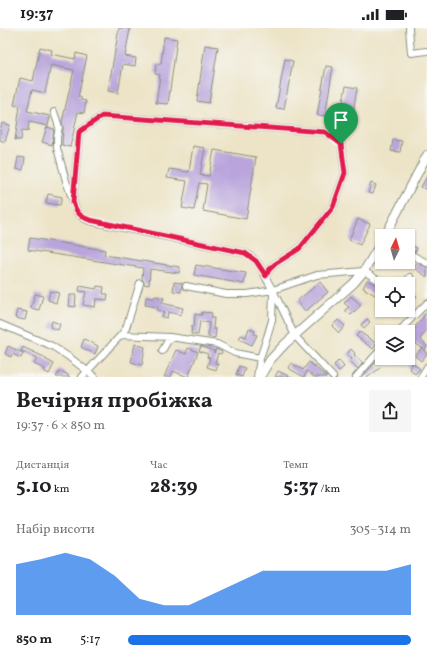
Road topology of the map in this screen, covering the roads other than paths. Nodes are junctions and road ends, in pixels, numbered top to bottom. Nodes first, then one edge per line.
1 (409, 28) edge
2 (427, 51) edge
3 (54, 112) dead end
4 (426, 158) edge
5 (73, 202) junction
6 (388, 229) edge
7 (375, 253) edge
8 (415, 257) edge
9 (427, 263) edge
10 (364, 271) junction
11 (266, 276) junction
12 (375, 278) edge
13 (140, 283) dead end
14 (186, 286) dead end
15 (273, 290) junction
16 (427, 303) edge
17 (0, 324) edge
18 (405, 325) edge
19 (121, 335) junction
20 (295, 336) junction
21 (170, 337) junction
22 (162, 351) dead end
23 (375, 356) edge
24 (260, 358) junction
25 (427, 366) edge
26 (88, 372) junction
27 (82, 377) edge
28 (95, 377) edge
29 (257, 377) edge
30 (260, 377) edge
31 (333, 377) edge
32 (356, 377) edge
33 (421, 377) edge

1 - 2 street
3 - 5 street
4 - 6 main road
5 - 11 street
5 - 11 street
7 - 10 main road
8 - 9 street
10 - 12 street
10 - 15 street
10 - 20 main road
11 - 15 street
13 - 19 street
14 - 15 street
15 - 20 street
15 - 24 street
16 - 18 street
17 - 26 street
19 - 21 street
19 - 26 street
20 - 30 main road
20 - 31 street
21 - 22 street
21 - 24 street
23 - 32 street
24 - 29 street
25 - 33 street
26 - 27 street
26 - 28 street

